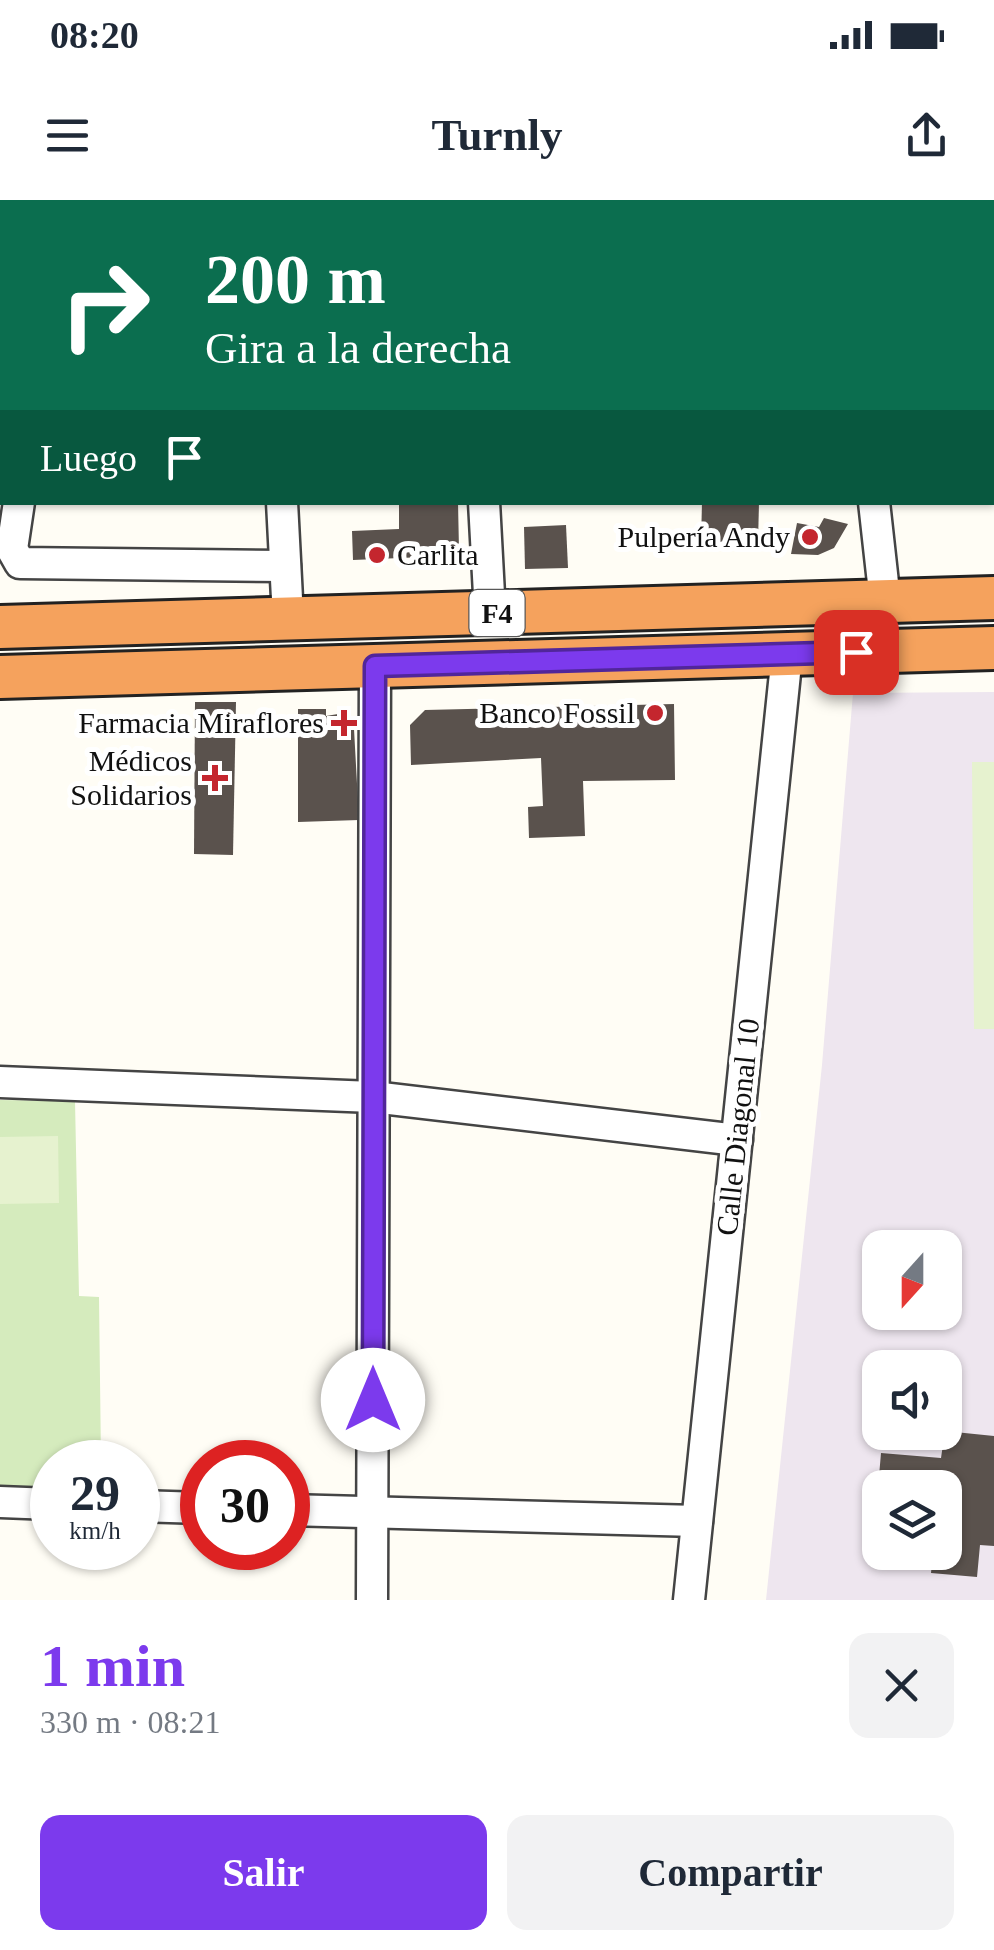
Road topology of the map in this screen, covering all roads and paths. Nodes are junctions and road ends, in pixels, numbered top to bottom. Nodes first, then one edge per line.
1 (19, 505) edge
2 (282, 505) edge
3 (484, 505) edge
4 (874, 505) edge
5 (285, 566) junction
6 (994, 598) edge
7 (886, 601) junction
8 (490, 613) junction
9 (288, 618) junction
10 (0, 627) edge
11 (994, 648) edge
12 (787, 654) junction
13 (375, 666) junction
14 (0, 677) edge
15 (0, 1082) edge
16 (373, 1097) junction
17 (737, 1140) junction
18 (0, 1502) edge
19 (30, 1503) edge
20 (310, 1511) edge
21 (373, 1513) junction
22 (697, 1521) junction
23 (372, 1600) edge
24 (690, 1600) edge

1 - 5 street
2 - 5 street
3 - 8 street
4 - 7 street
5 - 9 street
6 - 7 highway, F4
7 - 8 highway, F4
8 - 9 highway, F4
9 - 10 highway, F4
11 - 12 highway, F4
12 - 13 highway, F4
12 - 17 street, Calle Diagonal 10
13 - 14 highway, F4
13 - 16 street
15 - 16 street
16 - 17 street
16 - 21 street
17 - 22 street, Calle Diagonal 10
18 - 19 street
20 - 21 street
21 - 22 street
21 - 23 street
22 - 24 street, Calle Diagonal 10

